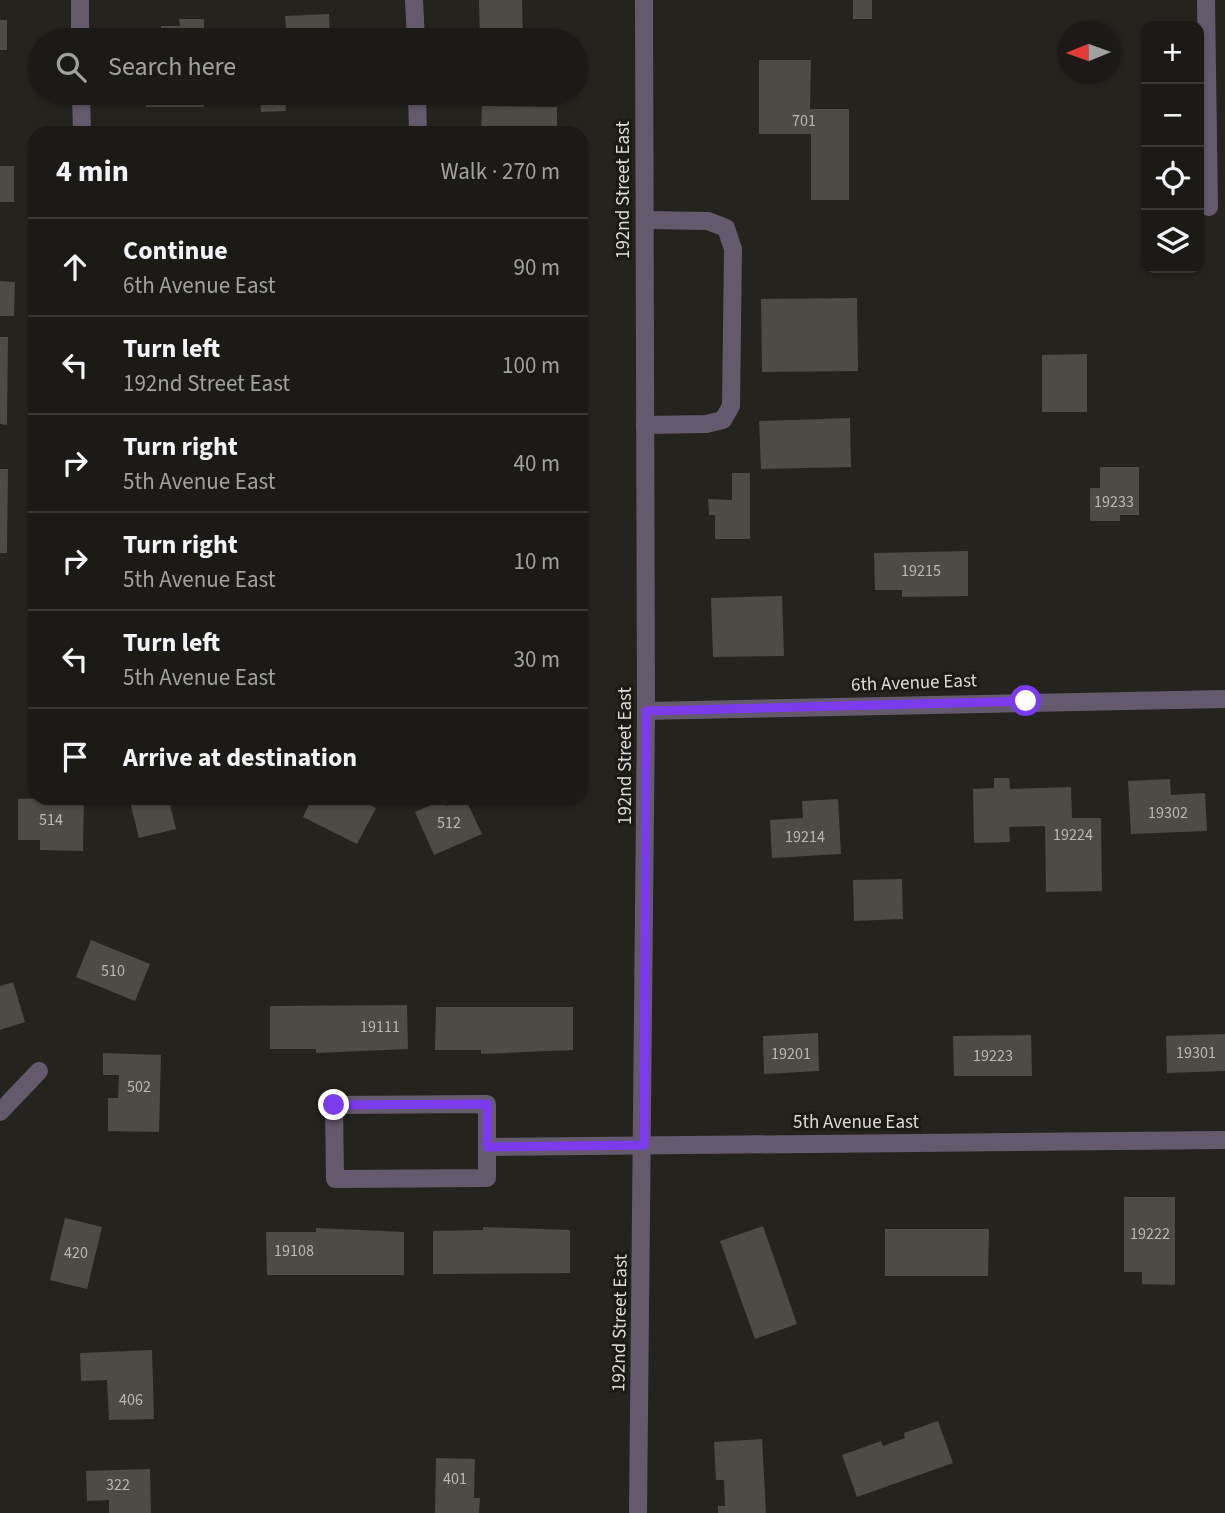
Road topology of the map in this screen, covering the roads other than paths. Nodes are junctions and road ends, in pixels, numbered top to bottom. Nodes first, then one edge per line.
1 (80, 0) edge
2 (414, 0) edge
3 (643, 0) edge
4 (1206, 0) edge
5 (80, 28) edge
6 (415, 28) edge
7 (81, 105) edge
8 (417, 105) edge
9 (82, 126) edge
10 (418, 126) edge
11 (1209, 207) dead end
12 (645, 220) junction
13 (645, 425) junction
14 (1225, 699) edge
15 (646, 711) junction
16 (39, 1071) dead end
17 (0, 1112) edge
18 (1225, 1140) edge
19 (644, 1145) junction
20 (487, 1147) junction
21 (638, 1513) edge

1 - 5 street
2 - 6 street
3 - 12 street, 192nd Street East
4 - 11 street
7 - 9 street
8 - 10 street
12 - 13 street, 192nd Street East
12 - 13 street
13 - 15 street, 192nd Street East
14 - 15 street, 6th Avenue East
15 - 19 street, 192nd Street East
16 - 17 street
18 - 19 street, 5th Avenue East
19 - 20 street, 5th Avenue East
19 - 21 street, 192nd Street East
20 - 20 street

